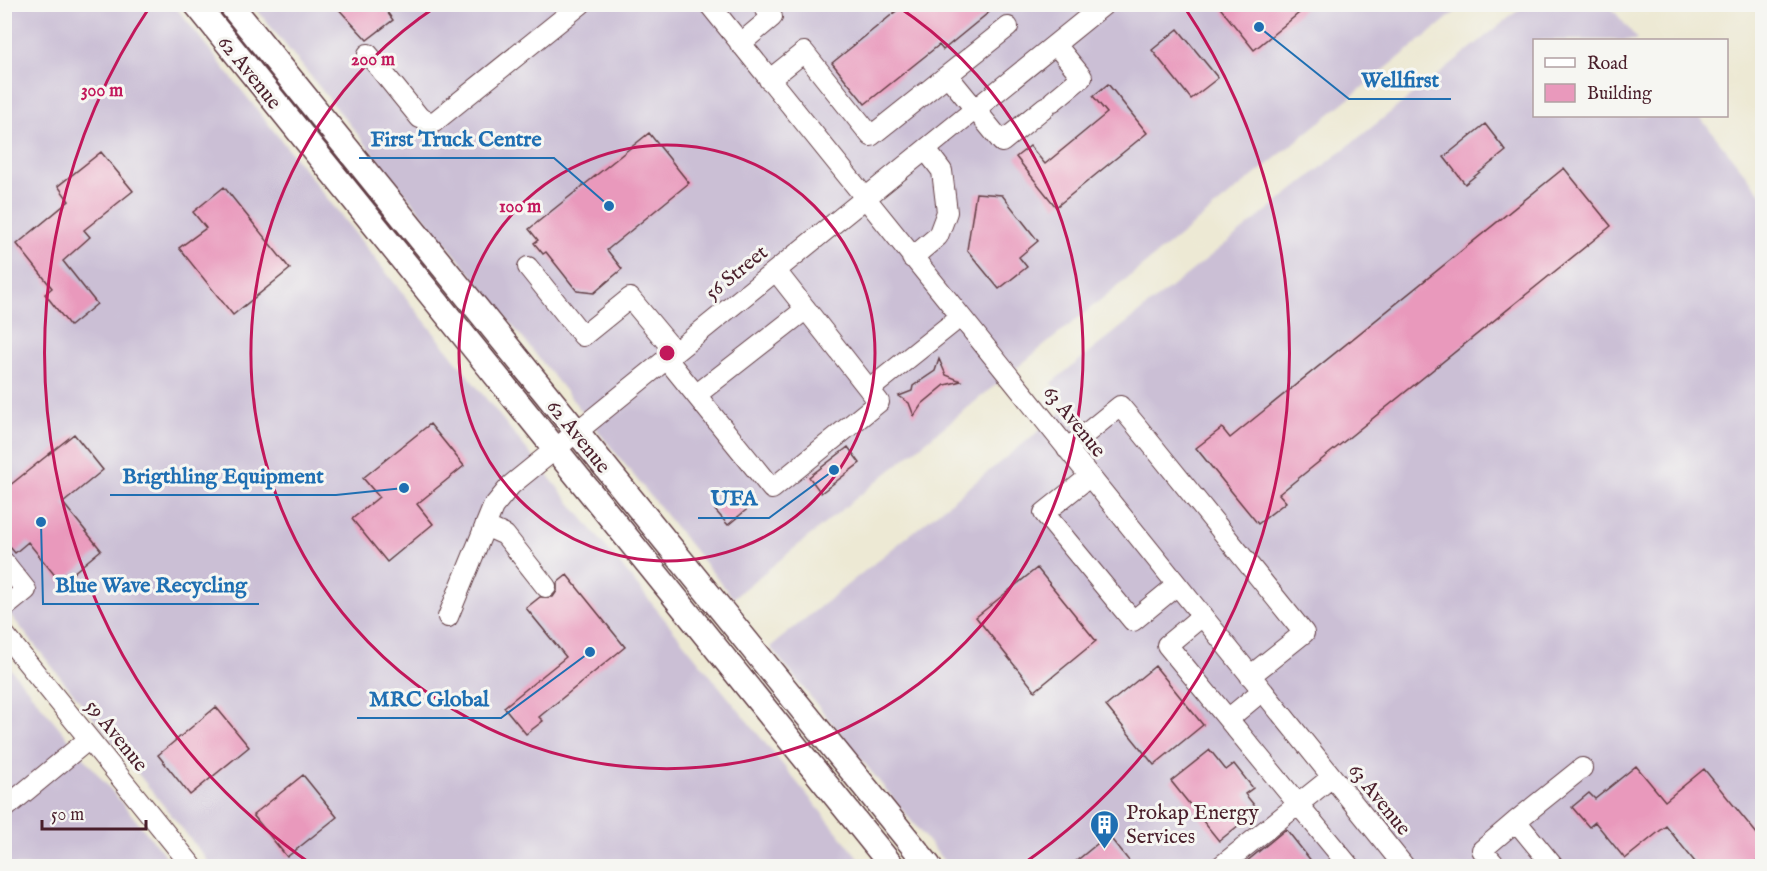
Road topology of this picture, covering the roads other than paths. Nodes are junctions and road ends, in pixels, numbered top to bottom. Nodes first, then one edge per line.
1 (196, 4) edge
2 (230, 4) edge
3 (581, 4) edge
4 (709, 4) edge
5 (762, 4) edge
6 (1106, 4) edge
7 (1008, 27) dead end
8 (740, 44) junction
9 (1056, 45) junction
10 (368, 54) dead end
11 (948, 76) junction
12 (769, 80) junction
13 (975, 110) junction
14 (926, 150) junction
15 (865, 200) junction
16 (912, 258) junction
17 (528, 267) dead end
18 (776, 271) junction
19 (806, 309) junction
20 (960, 317) junction
21 (671, 355) junction
22 (870, 389) junction
23 (696, 395) junction
24 (575, 431) junction
25 (554, 448) junction
26 (1067, 449) junction
27 (1089, 477) junction
28 (485, 526) junction
29 (4, 562) edge
30 (1177, 585) junction
31 (546, 587) dead end
32 (4, 608) edge
33 (1202, 616) junction
34 (448, 617) dead end
35 (4, 634) edge
36 (1256, 683) junction
37 (1228, 719) junction
38 (89, 739) junction
39 (1582, 768) dead end
40 (1332, 777) junction
41 (1298, 804) junction
42 (4, 809) edge
43 (1516, 821) junction
44 (192, 867) edge
45 (892, 867) edge
46 (929, 867) edge
47 (1221, 867) edge
48 (1349, 867) edge
49 (1404, 867) edge
50 (1496, 867) edge
51 (1553, 867) edge

1 - 25 main road, 62 Avenue
2 - 24 main road, 62 Avenue
3 - 10 street
4 - 8 street, 63 Avenue
5 - 8 street
6 - 9 street, 56 Street
7 - 11 street
8 - 12 street, 63 Avenue
9 - 13 street, 56 Street
9 - 13 street
11 - 12 street
11 - 13 street
12 - 15 street, 63 Avenue
13 - 14 street, 56 Street
14 - 15 street, 56 Street
14 - 16 street
15 - 16 street, 63 Avenue
15 - 18 street, 56 Street
16 - 20 street, 63 Avenue
17 - 21 street
18 - 19 street
18 - 21 street, 56 Street
19 - 22 street
19 - 23 street
20 - 22 street
20 - 26 street, 63 Avenue
21 - 23 street
21 - 24 street, 56 Street
22 - 23 street
24 - 25 street, 56 Street
24 - 46 main road, 62 Avenue
25 - 28 street, 56 Street
25 - 45 main road, 62 Avenue
26 - 27 street, 63 Avenue
26 - 36 street
27 - 30 street, 63 Avenue
27 - 30 street
28 - 31 street
28 - 34 street, 56 Street
29 - 32 street
30 - 33 street, 63 Avenue
33 - 36 street, 63 Avenue
33 - 37 street
35 - 38 street, 59 Avenue
36 - 37 street
36 - 40 street, 63 Avenue
37 - 41 street
38 - 42 street
38 - 44 street, 59 Avenue
39 - 43 street
40 - 41 street
40 - 49 street, 63 Avenue
41 - 47 street
41 - 48 street
43 - 50 street
43 - 51 street

